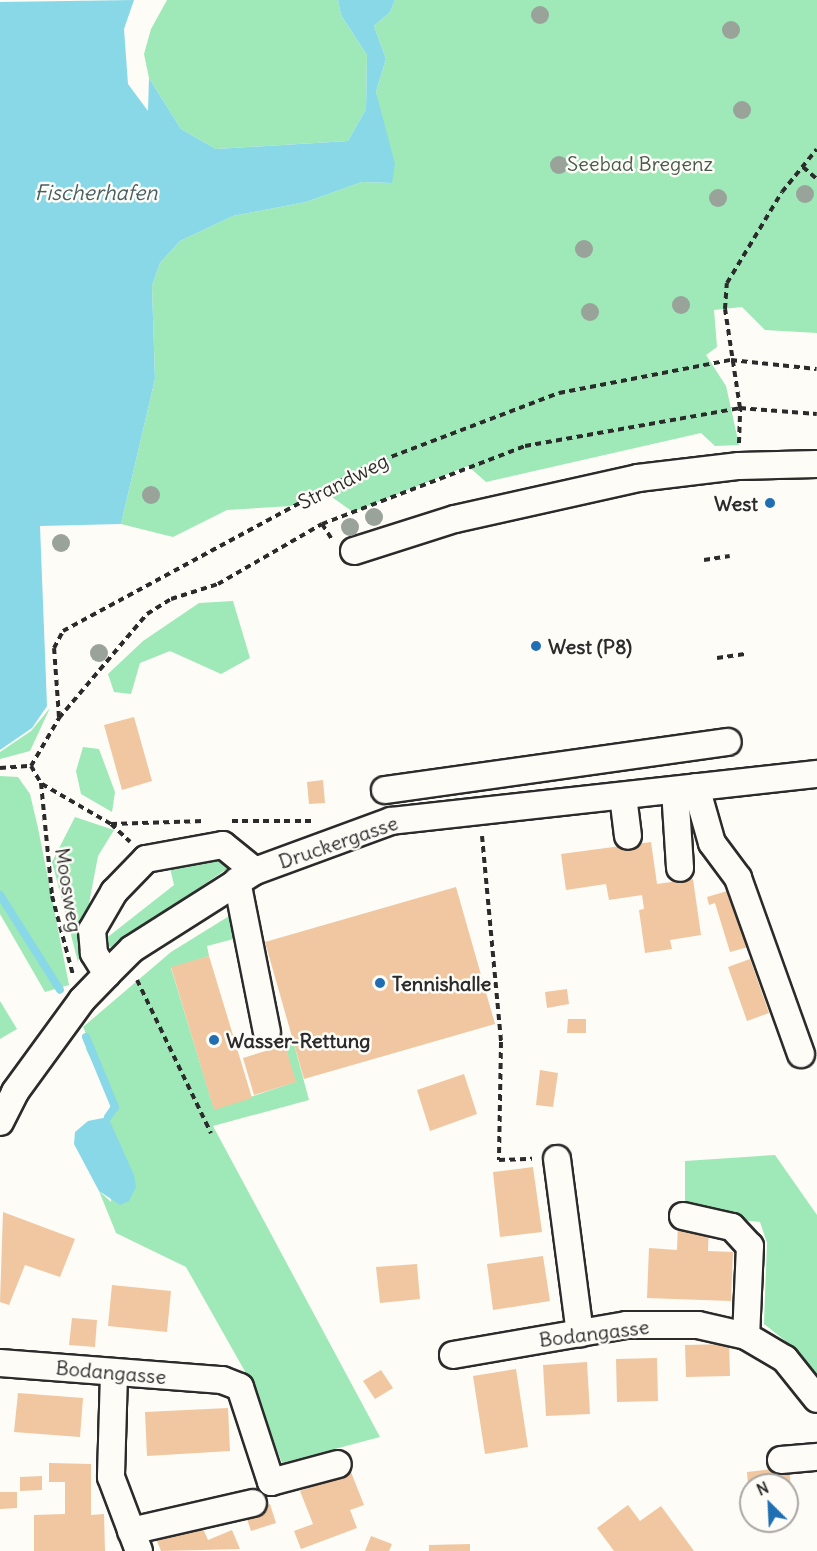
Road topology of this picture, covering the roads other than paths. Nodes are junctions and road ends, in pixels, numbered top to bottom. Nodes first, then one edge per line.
1 (817, 464) edge
2 (354, 551) dead end
3 (728, 742) dead end
4 (817, 774) edge
5 (685, 789) junction
6 (386, 790) dead end
7 (623, 796) junction
8 (628, 836) dead end
9 (680, 868) dead end
10 (246, 876) junction
11 (106, 974) junction
12 (267, 1032) dead end
13 (801, 1054) dead end
14 (0, 1122) edge
15 (557, 1159) road end
16 (683, 1216) dead end
17 (580, 1333) junction
18 (746, 1336) junction
19 (453, 1355) dead end
20 (0, 1363) edge
21 (114, 1374) junction
22 (817, 1399) edge
23 (817, 1456) edge
24 (780, 1460) dead end
25 (338, 1464) dead end
26 (253, 1503) dead end
27 (135, 1541) edge

1 - 2 street
3 - 6 street
4 - 5 street, Druckergasse
5 - 7 street, Druckergasse
5 - 9 street
5 - 13 street
7 - 8 street
7 - 10 street, Druckergasse
10 - 11 street, Druckergasse
10 - 11 street
10 - 12 street
11 - 14 street, Druckergasse
15 - 17 street
16 - 18 street
17 - 18 street, Bodangasse
17 - 19 street, Bodangasse
18 - 22 street, Bodangasse
20 - 21 street, Bodangasse
21 - 25 street, Bodangasse
21 - 27 street
23 - 24 street
26 - 27 street

